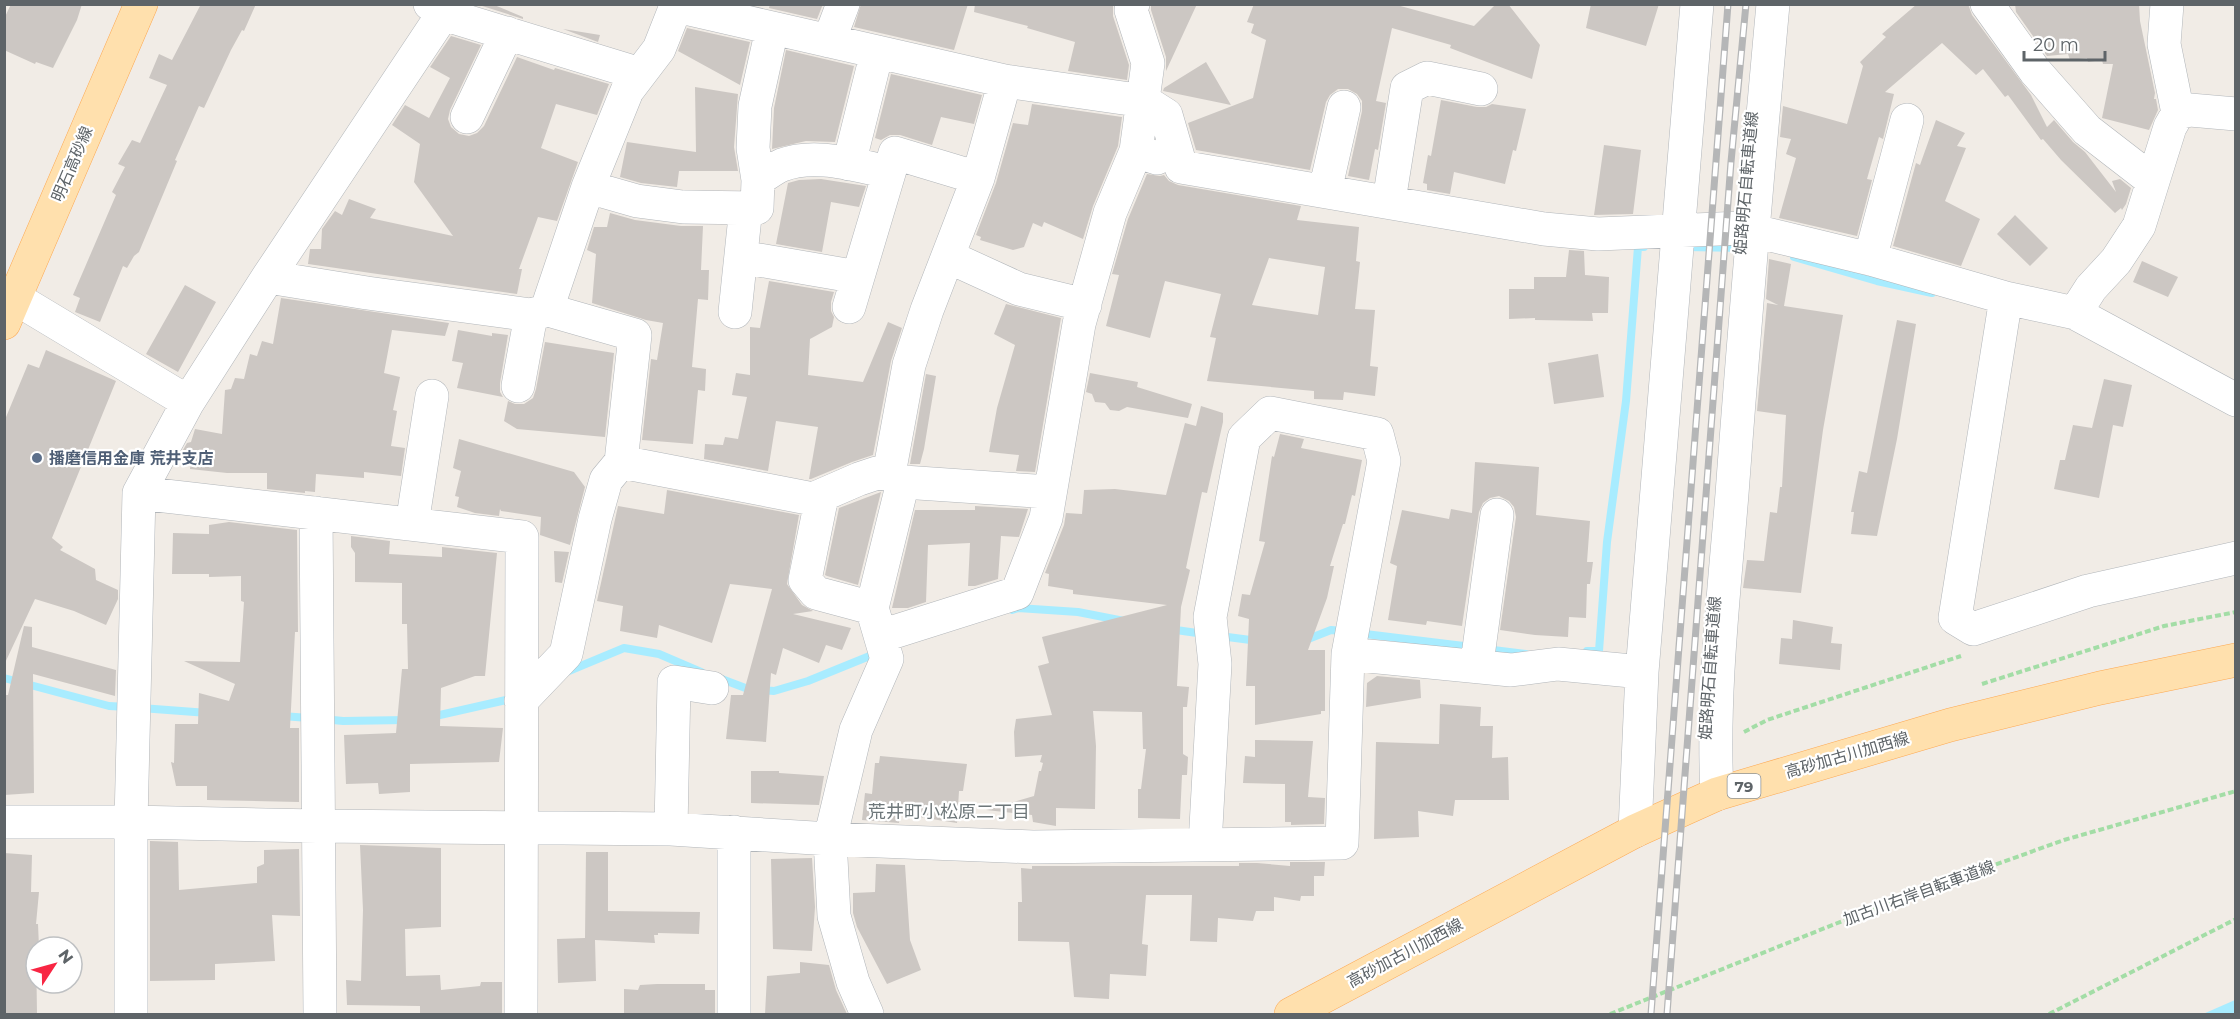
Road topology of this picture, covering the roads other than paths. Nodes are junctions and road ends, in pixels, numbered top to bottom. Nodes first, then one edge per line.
1 (141, 4) edge
2 (843, 4) edge
3 (1133, 4) edge
4 (1698, 4) edge
5 (1773, 4) edge
6 (1988, 4) edge
7 (2167, 4) edge
8 (675, 5) edge
9 (436, 9) edge
10 (772, 29) junction
11 (507, 33) junction
12 (829, 42) junction
13 (877, 52) junction
14 (640, 74) junction
15 (1005, 81) junction
16 (1481, 89) dead end
17 (1144, 101) junction
18 (1344, 107) dead end
19 (2178, 113) junction
20 (2235, 114) edge
21 (467, 117) dead end
22 (1907, 120) dead end
23 (1136, 151) junction
24 (849, 164) junction
25 (1181, 167) junction
26 (889, 172) junction
27 (978, 178) junction
28 (2153, 181) junction
29 (588, 187) junction
30 (1325, 191) junction
31 (752, 194) junction
32 (1389, 201) junction
33 (1679, 230) junction
34 (1752, 231) junction
35 (741, 257) junction
36 (949, 257) junction
37 (1870, 259) junction
38 (268, 277) junction
39 (2006, 298) junction
40 (1085, 305) junction
41 (10, 311) edge
42 (735, 312) dead end
43 (540, 313) junction
44 (2075, 313) junction
45 (518, 386) dead end
46 (432, 396) dead end
47 (2235, 400) edge
48 (188, 402) junction
49 (621, 462) junction
50 (896, 478) junction
51 (1050, 492) junction
52 (139, 493) junction
53 (822, 496) junction
54 (316, 513) junction
55 (1497, 515) dead end
56 (412, 524) junction
57 (2235, 558) edge
58 (876, 622) junction
59 (1348, 654) junction
60 (2235, 660) edge
61 (1475, 666) junction
62 (1642, 672) junction
63 (712, 688) dead end
64 (521, 701) junction
65 (1717, 794) junction
66 (4, 822) edge
67 (131, 822) junction
68 (317, 826) junction
69 (522, 827) junction
70 (671, 829) junction
71 (1635, 831) junction
72 (734, 832) junction
73 (830, 839) junction
74 (1205, 845) junction
75 (131, 1014) edge
76 (320, 1014) edge
77 (521, 1014) edge
78 (734, 1014) edge
79 (867, 1014) edge
80 (1291, 1014) edge

1 - 41 main road, 明石高砂線
2 - 12 street
3 - 17 street
4 - 33 street
5 - 34 street
6 - 28 street
7 - 19 street
8 - 10 street
8 - 14 street
9 - 11 street
9 - 38 street
10 - 12 street
10 - 31 street
11 - 14 street
11 - 21 street
12 - 13 street
13 - 15 street
13 - 24 street
14 - 29 street
15 - 17 street
15 - 27 street
16 - 32 street
17 - 23 street
17 - 25 street
18 - 30 street
19 - 20 street
19 - 28 street
22 - 37 street
23 - 25 street
23 - 40 street
24 - 26 street
24 - 31 street
25 - 30 street
26 - 27 street
26 - 35 street
27 - 36 street
28 - 44 street
29 - 31 street
29 - 43 street
30 - 32 street
31 - 35 street
32 - 33 street
33 - 34 street
33 - 62 street
34 - 37 street
34 - 65 street
35 - 42 street
36 - 40 street
36 - 50 street
37 - 39 street
38 - 43 street
38 - 48 street
39 - 44 street
39 - 57 street
40 - 51 street
41 - 48 street
43 - 45 street
43 - 49 street
44 - 47 street
46 - 56 street
48 - 52 street
49 - 53 street
49 - 64 street
50 - 51 street
50 - 53 street
50 - 58 street
51 - 58 street
52 - 54 street
52 - 67 street
53 - 58 street
54 - 56 street
54 - 68 street
55 - 61 street
56 - 64 street
58 - 73 street
59 - 61 street
59 - 74 street
59 - 74 street
60 - 65 main road, 高砂加古川加西線 / 79
61 - 62 street
62 - 71 street
63 - 70 street
64 - 69 street
65 - 71 main road, 高砂加古川加西線 / 79
66 - 67 street
67 - 68 street
67 - 75 street
68 - 69 street
68 - 76 street
69 - 70 street
69 - 77 street
70 - 72 street
71 - 80 main road, 高砂加古川加西線 / 79
72 - 73 street
72 - 78 street
73 - 74 street
73 - 79 street

